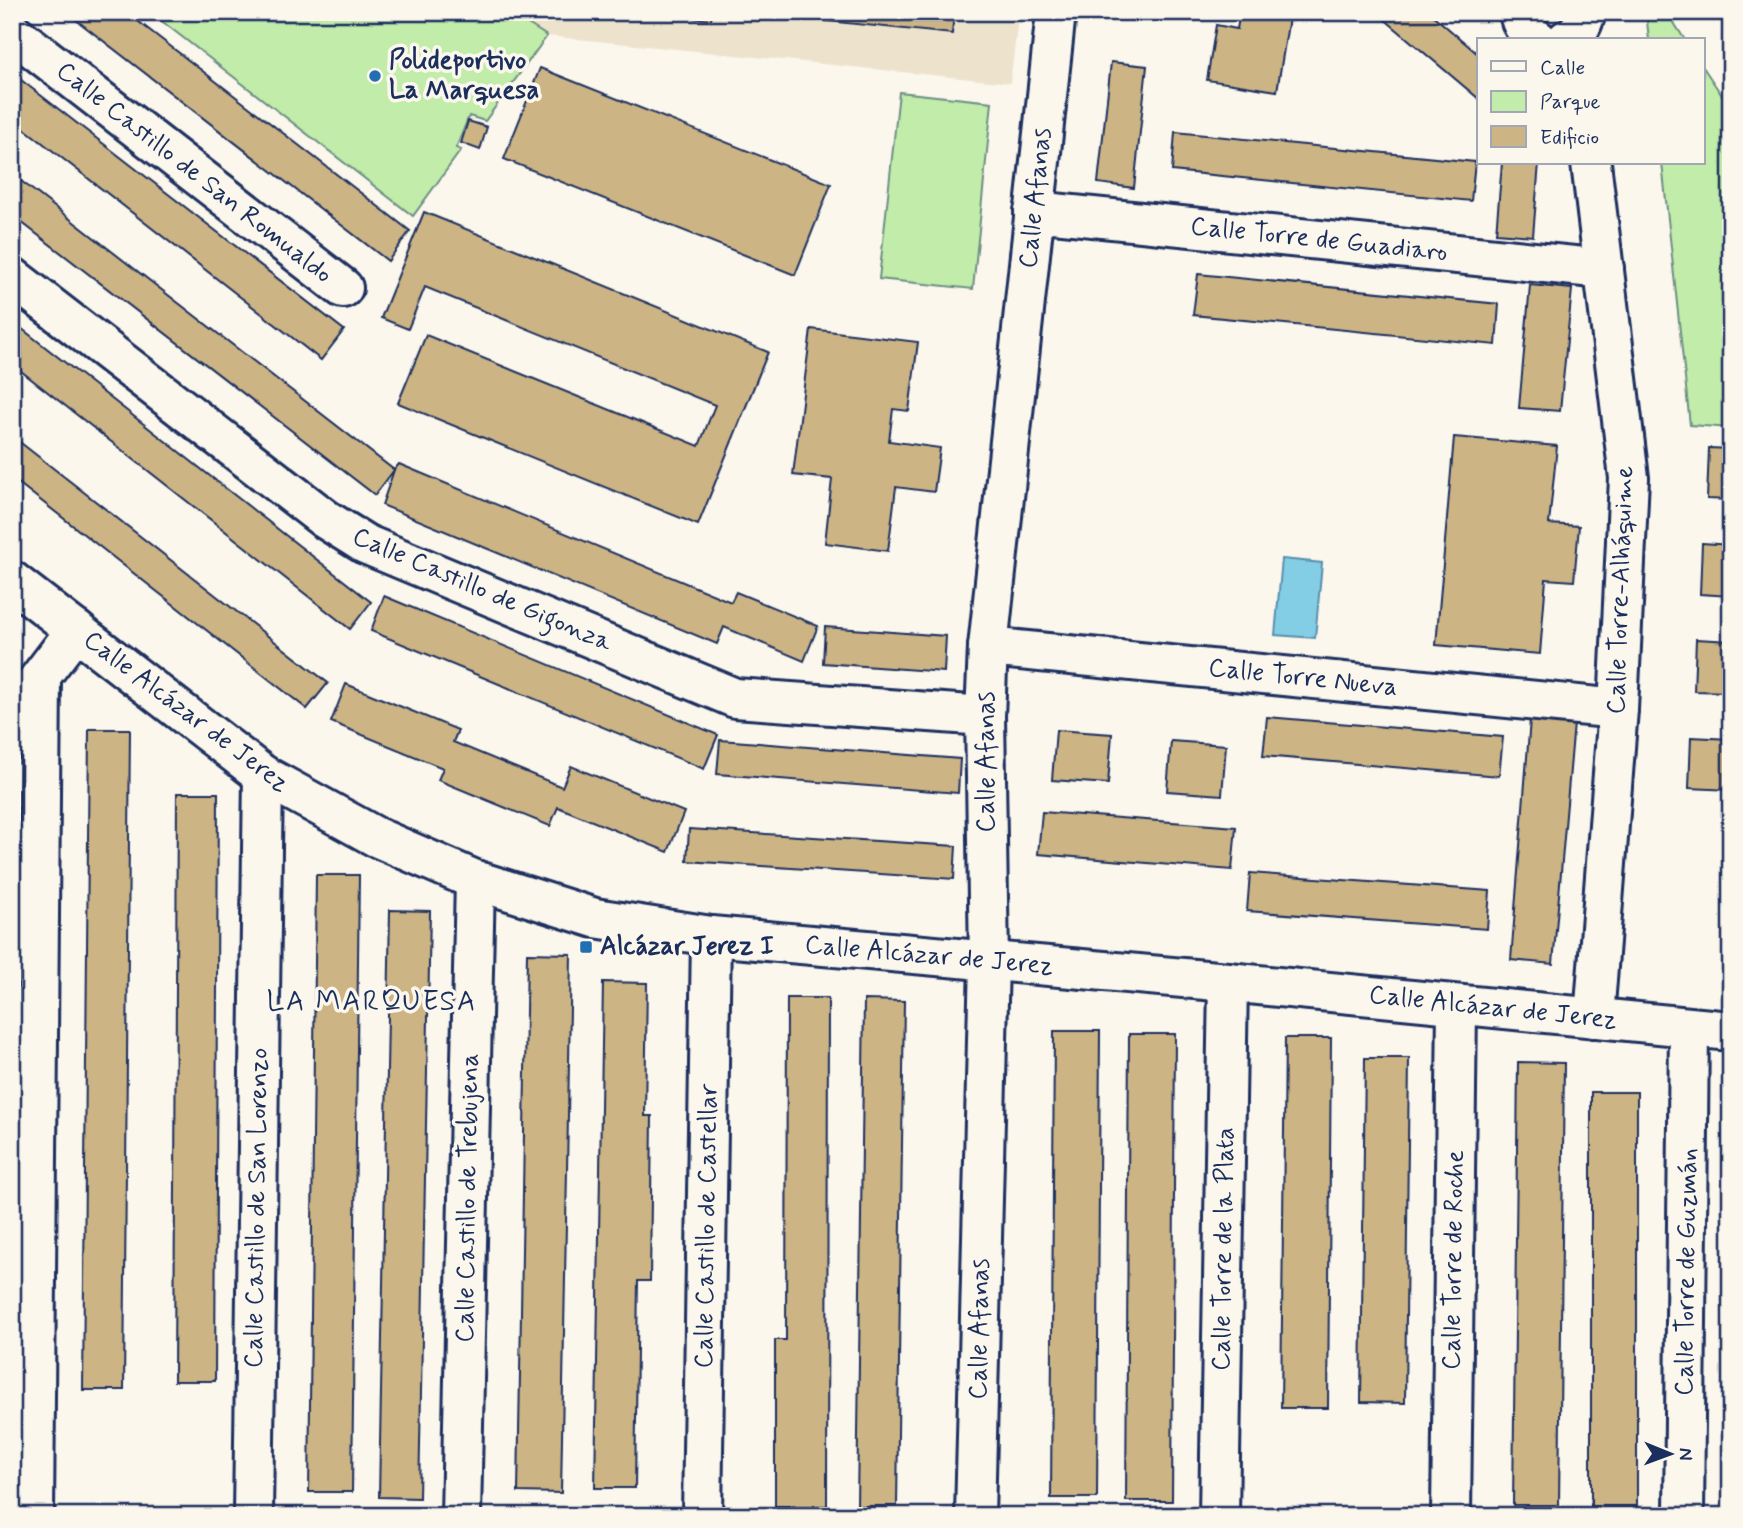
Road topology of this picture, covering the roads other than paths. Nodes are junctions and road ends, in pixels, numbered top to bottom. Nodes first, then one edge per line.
1 (1056, 12) edge
2 (1519, 12) edge
3 (1586, 12) edge
4 (12, 32) edge
5 (1535, 38) edge
6 (1571, 38) edge
7 (1591, 164) edge
8 (1034, 211) junction
9 (1604, 268) junction
10 (12, 277) edge
11 (342, 288) dead end
12 (12, 581) edge
13 (76, 630) junction
14 (988, 648) junction
15 (41, 677) junction
16 (1618, 709) junction
17 (12, 713) edge
18 (985, 716) junction
19 (263, 775) junction
20 (475, 880) junction
21 (711, 936) junction
22 (989, 961) junction
23 (1228, 982) junction
24 (1457, 1005) junction
25 (1594, 1018) junction
26 (1689, 1028) junction
27 (1731, 1031) edge
28 (34, 1516) edge
29 (253, 1516) edge
30 (461, 1516) edge
31 (702, 1516) edge
32 (975, 1516) edge
33 (1219, 1516) edge
34 (1451, 1516) edge
35 (1684, 1516) edge

1 - 8 street, Calle Afanas
2 - 5 street
3 - 6 street
4 - 11 street, Calle Castillo de San Romualdo
7 - 9 street, Calle Torre-Alháquime
8 - 9 street, Calle Torre de Guadiaro
8 - 14 street, Calle Afanas
9 - 16 street, Calle Torre-Alháquime
10 - 18 street, Calle Castillo de Gigonza
12 - 13 street, Calle Alcázar de Jerez
13 - 15 street
13 - 19 street, Calle Alcázar de Jerez
14 - 16 street, Calle Torre Nueva
14 - 18 street, Calle Afanas
15 - 17 street
15 - 28 street
16 - 25 street, Calle Torre-Alháquime
18 - 22 street, Calle Afanas
19 - 20 street, Calle Alcázar de Jerez
19 - 29 street, Calle Castillo de San Lorenzo
20 - 21 street, Calle Alcázar de Jerez
20 - 30 street, Calle Castillo de Trebujena
21 - 22 street, Calle Alcázar de Jerez
21 - 31 street, Calle Castillo de Castellar
22 - 23 street, Calle Alcázar de Jerez
22 - 32 street, Calle Afanas
23 - 24 street, Calle Alcázar de Jerez
23 - 33 street, Calle Torre de la Plata
24 - 25 street, Calle Alcázar de Jerez
24 - 34 street, Calle Torre de Roche
25 - 26 street, Calle Alcázar de Jerez
26 - 27 street, Calle Alcázar de Jerez
26 - 35 street, Calle Torre de Guzmán

